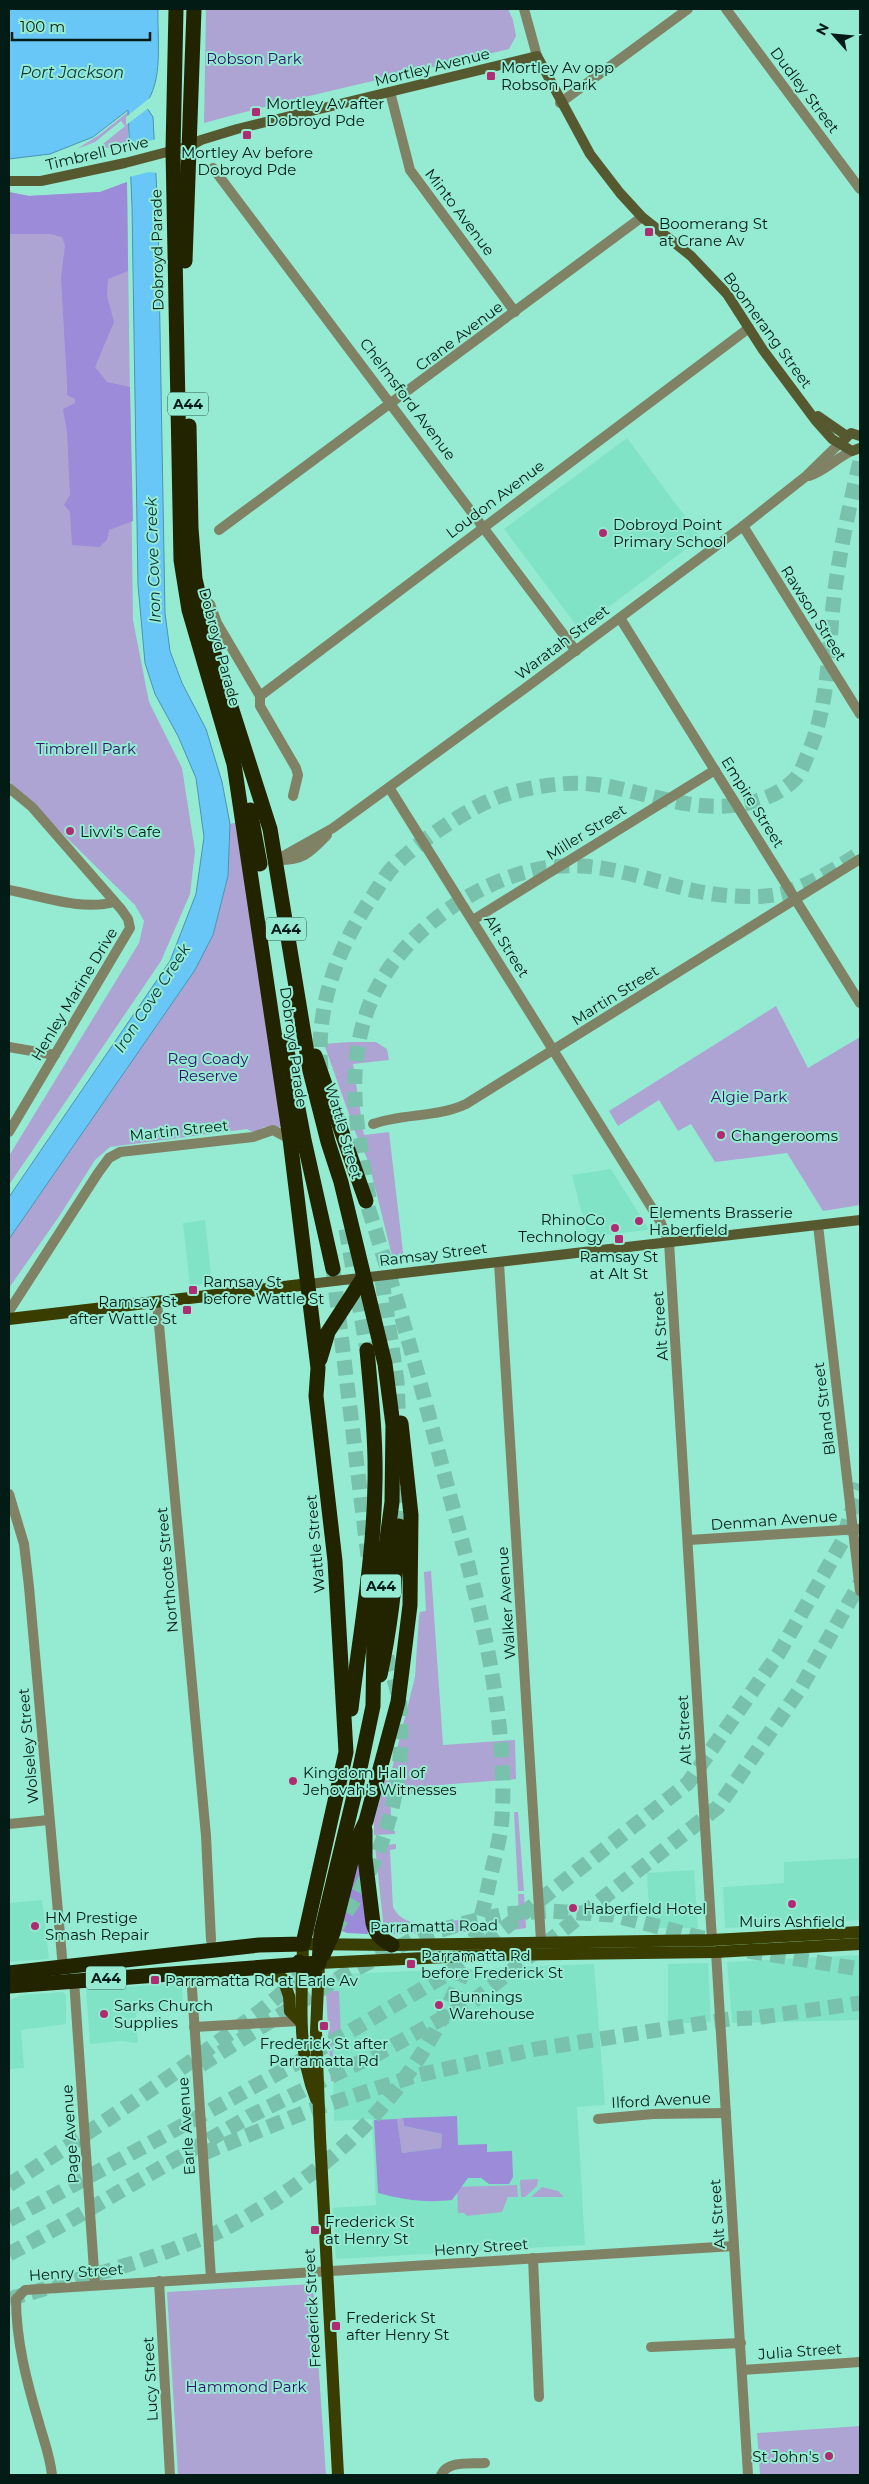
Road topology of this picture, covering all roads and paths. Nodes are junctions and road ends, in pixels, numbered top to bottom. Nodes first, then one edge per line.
1 (176, 9) edge
2 (194, 9) edge
3 (524, 9) edge
4 (688, 9) edge
5 (726, 9) edge
6 (537, 56) junction
7 (390, 92) junction
8 (560, 103) junction
9 (190, 146) junction
10 (167, 152) junction
11 (214, 168) dead end
12 (9, 180) edge
13 (860, 189) edge
14 (642, 217) junction
15 (515, 312) junction
16 (749, 328) junction
17 (392, 404) junction
18 (852, 440) edge
19 (806, 477) junction
20 (484, 526) junction
21 (743, 526) junction
22 (219, 530) dead end
23 (210, 604) dead end
24 (620, 618) junction
25 (576, 651) junction
26 (260, 696) junction
27 (860, 714) edge
28 (715, 770) junction
29 (9, 788) edge
30 (390, 789) junction
31 (293, 796) dead end
32 (860, 859) edge
33 (276, 860) junction
34 (255, 864) junction
35 (9, 890) edge
36 (796, 899) junction
37 (114, 902) junction
38 (473, 920) junction
39 (297, 999) junction
40 (860, 1003) edge
41 (9, 1047) edge
42 (553, 1050) junction
43 (55, 1055) junction
44 (310, 1070) joint
45 (373, 1124) dead end
46 (9, 1132) edge
47 (290, 1139) junction
48 (366, 1201) tunnel mouth
49 (860, 1220) edge
50 (818, 1225) junction
51 (670, 1242) junction
52 (499, 1262) junction
53 (333, 1269) tunnel mouth
54 (363, 1278) junction
55 (309, 1284) junction
56 (158, 1302) junction
57 (9, 1311) edge
58 (9, 1319) edge
59 (367, 1350) tunnel mouth
60 (318, 1368) junction
61 (387, 1376) junction
62 (9, 1494) edge
63 (399, 1526) tunnel mouth
64 (856, 1530) edge
65 (689, 1540) junction
66 (860, 1591) edge
67 (373, 1706) junction
68 (346, 1752) junction
69 (49, 1820) junction
70 (366, 1821) junction
71 (9, 1824) edge
72 (860, 1932) edge
73 (211, 1940) dead end
74 (541, 1941) junction
75 (324, 1944) junction
76 (860, 1944) edge
77 (392, 1945) junction
78 (714, 1946) junction
79 (301, 1957) junction
80 (319, 1963) junction
81 (260, 1966) junction
82 (63, 1968) junction
83 (9, 1973) edge
84 (191, 1973) junction
85 (74, 1980) junction
86 (318, 1980) junction
87 (9, 1986) edge
88 (300, 2021) junction
89 (194, 2027) junction
90 (320, 2108) junction
91 (726, 2113) junction
92 (598, 2119) dead end
93 (734, 2246) junction
94 (533, 2258) junction
95 (326, 2271) junction
96 (211, 2278) junction
97 (159, 2281) junction
98 (95, 2285) junction
99 (741, 2343) junction
100 (651, 2346) dead end
101 (860, 2362) edge
102 (742, 2370) junction
103 (539, 2397) dead end
104 (485, 2463) dead end
105 (52, 2475) edge
106 (170, 2475) edge
107 (338, 2475) edge
108 (441, 2475) edge
109 (748, 2475) edge

1 - 10 highway, Dobroyd Parade / A44
2 - 9 highway, Dobroyd Parade / A44
3 - 6 street, Boomerang Street
4 - 8 street
5 - 13 street, Dudley Street
6 - 7 street, Mortley Avenue
6 - 8 street, Boomerang Street
7 - 9 street, Mortley Avenue
7 - 15 street, Minto Avenue
8 - 14 street, Boomerang Street
9 - 10 street, Timbrell Drive
9 - 33 highway, Dobroyd Parade / A44
10 - 12 street, Timbrell Drive
10 - 34 highway, Dobroyd Parade / A44
11 - 17 street, Chelmsford Avenue
14 - 15 street, Crane Avenue
14 - 16 street, Boomerang Street
15 - 17 street, Crane Avenue
16 - 18 street, Boomerang Street
16 - 20 street, Loudon Avenue
17 - 20 street, Chelmsford Avenue
17 - 22 street, Crane Avenue
18 - 19 street, Waratah Street
18 - 19 street, Waratah Street
19 - 21 street, Waratah Street
20 - 25 street, Chelmsford Avenue
20 - 26 street, Loudon Avenue
21 - 24 street, Waratah Street
21 - 27 street, Rawson Street
23 - 26 street, Dobroyd Parade
24 - 25 street, Waratah Street
24 - 28 street, Empire Street
25 - 30 street, Waratah Street
26 - 31 street, Dobroyd Parade
28 - 36 street, Empire Street
28 - 38 street, Miller Street
29 - 37 street, Henley Marine Drive
30 - 33 street, Waratah Street
30 - 38 street, Alt Street
32 - 36 street, Martin Street
33 - 34 street, Waratah Street
33 - 39 highway, Dobroyd Parade / A44
34 - 47 highway, Dobroyd Parade / A44
34 - 53 highway
35 - 37 street
36 - 40 street, Empire Street
36 - 42 street, Martin Street
37 - 43 street, Henley Marine Drive
38 - 42 street, Alt Street
39 - 44 highway, Dobroyd Parade / A44
39 - 48 highway
41 - 43 street
42 - 45 street, Martin Street
42 - 51 street, Alt Street
43 - 46 street, Henley Marine Drive
44 - 54 highway, Wattle Street / A44
47 - 55 highway, Wattle Street / A44
47 - 57 street, Martin Street
49 - 50 street, Ramsay Street
50 - 51 street, Ramsay Street
50 - 64 street, Bland Street
51 - 52 street, Ramsay Street
51 - 65 street, Alt Street
52 - 54 street, Ramsay Street
52 - 74 street, Walker Avenue
54 - 55 street, Ramsay Street
54 - 60 highway
54 - 61 highway, Wattle Street / A44
55 - 56 main road, Ramsay Street
55 - 60 highway, Wattle Street / A44
56 - 58 main road, Ramsay Street
56 - 73 street, Northcote Street
59 - 68 highway
60 - 68 highway, Wattle Street / A44
61 - 67 highway, Wattle Street / A44
61 - 70 highway, Wattle Street
62 - 69 street, Wolseley Street
63 - 67 highway
64 - 65 street, Denman Avenue
64 - 66 street, Bland Street
65 - 78 street, Alt Street
67 - 75 highway, Wattle Street / A44
68 - 79 highway, Wattle Street / A44
69 - 71 street
69 - 82 street, Wolseley Street
70 - 75 highway, Wattle Street
70 - 77 highway
72 - 78 main road, Parramatta Road
74 - 77 main road, Parramatta Road
74 - 78 main road, Parramatta Road
75 - 77 main road, Parramatta Road
75 - 79 highway
75 - 80 highway, Wattle Street
76 - 78 main road, Parramatta Road
78 - 80 main road, Parramatta Road
78 - 91 street, Alt Street
79 - 80 highway, Parramatta Road
79 - 81 highway, Parramatta Road / A44
79 - 82 highway, Parramatta Road / A44
79 - 86 highway
79 - 88 main road, Frederick Street
80 - 86 main road, Frederick Street
81 - 84 highway, Parramatta Road / A44
81 - 88 main road
82 - 83 highway, Parramatta Road / A44
84 - 85 highway, Parramatta Road / A44
84 - 89 street, Earle Avenue
85 - 87 highway, Parramatta Road / A44
85 - 98 street, Page Avenue
86 - 90 main road, Frederick Street
88 - 89 street
88 - 90 main road, Frederick Street
89 - 96 street, Earle Avenue
90 - 95 main road, Frederick Street
91 - 92 street, Ilford Avenue
91 - 93 street, Alt Street
93 - 94 street, Henry Street
93 - 99 street, Alt Street
94 - 95 street, Henry Street
94 - 103 street
95 - 96 street, Henry Street
95 - 107 main road, Frederick Street
96 - 97 street, Henry Street
97 - 98 street, Henry Street
97 - 106 street, Lucy Street
98 - 105 street, Henry Street
99 - 100 street
99 - 102 street, Alt Street
101 - 102 street, Julia Street
102 - 109 street, Alt Street
104 - 108 street

